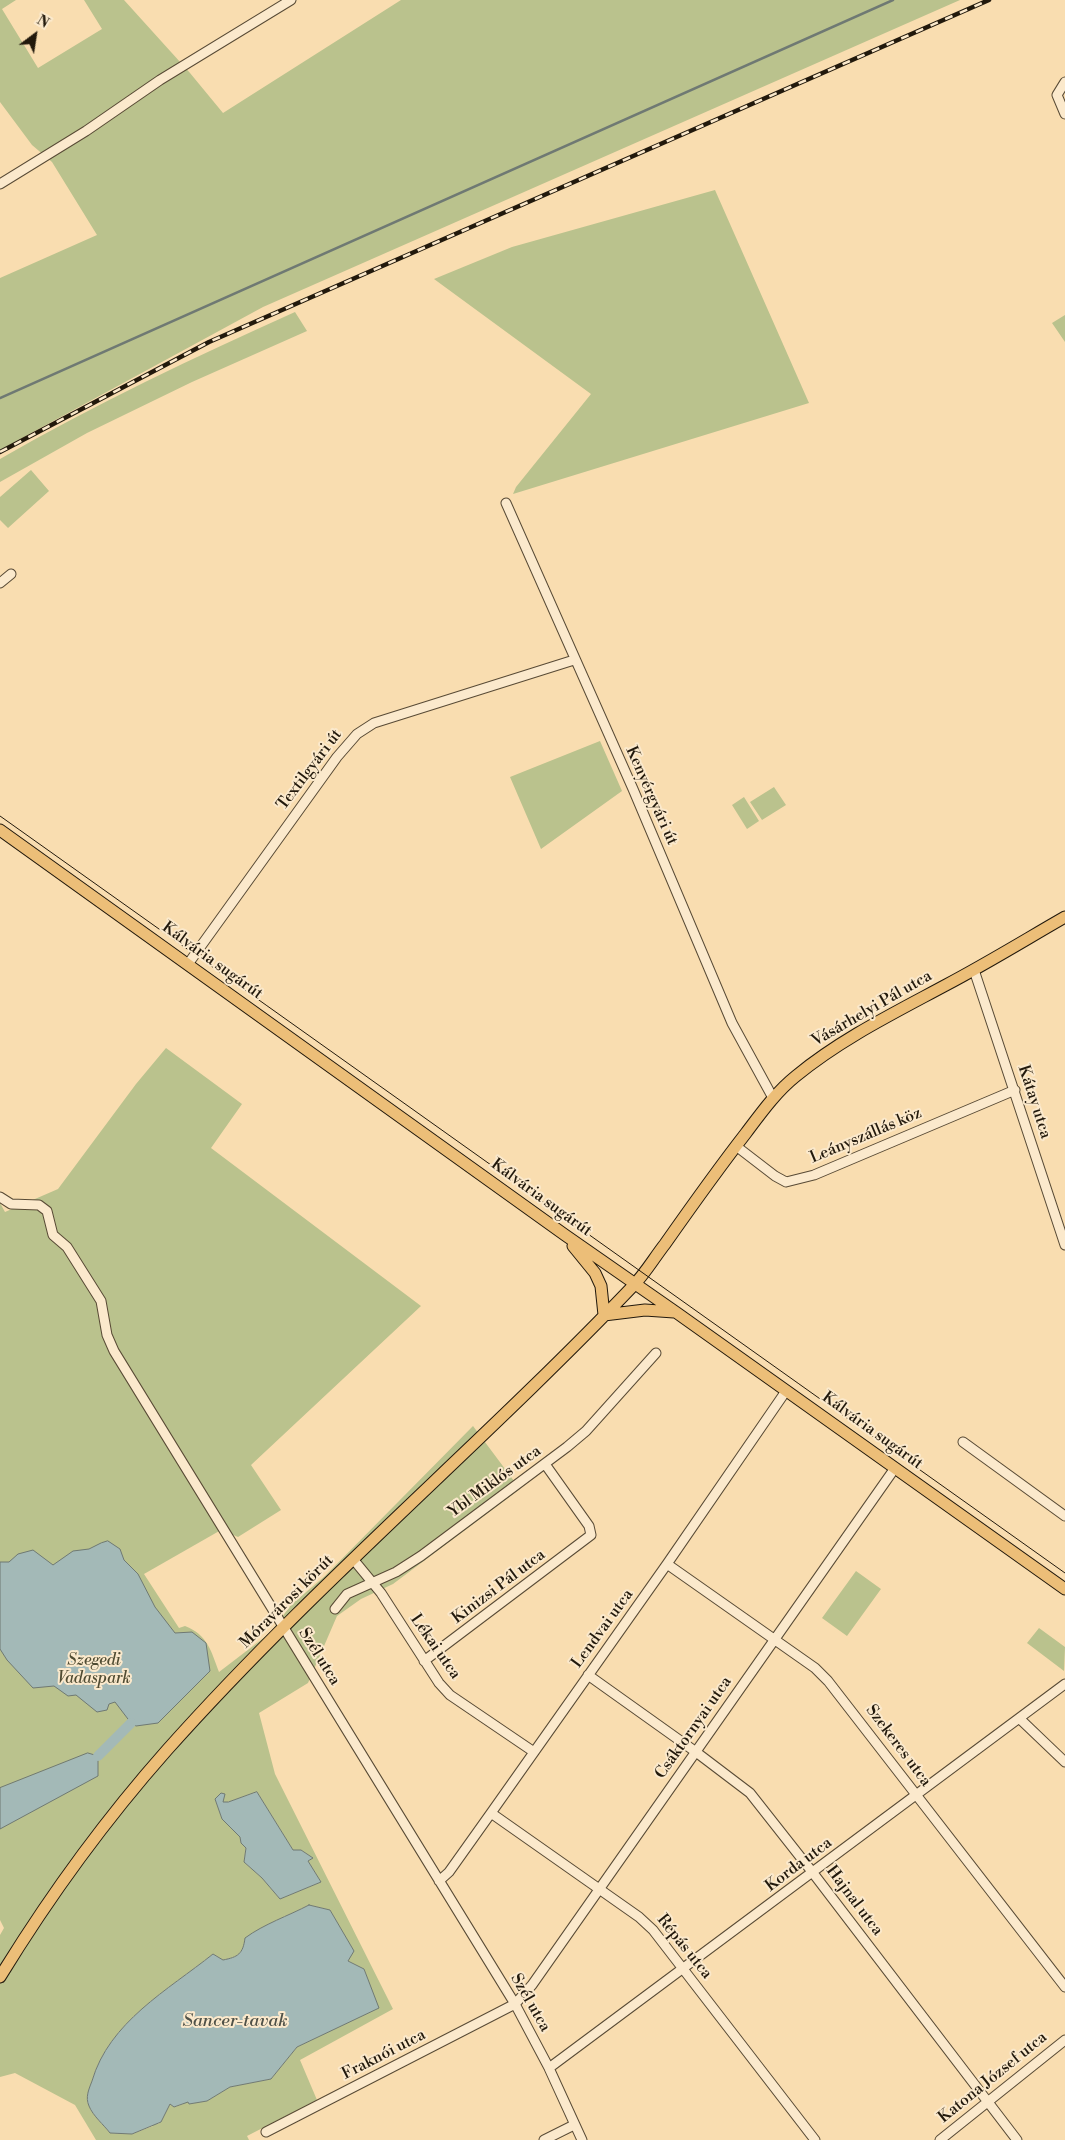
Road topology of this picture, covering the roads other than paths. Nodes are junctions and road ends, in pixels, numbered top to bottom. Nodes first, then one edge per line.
1 (291, 0) edge
2 (1065, 82) edge
3 (1065, 114) edge
4 (0, 184) edge
5 (506, 503) dead end
6 (11, 574) dead end
7 (0, 583) edge
8 (574, 660) junction
9 (0, 830) edge
10 (1065, 918) edge
11 (188, 964) junction
12 (974, 970) junction
13 (1014, 1090) junction
14 (773, 1098) junction
15 (736, 1146) junction
16 (0, 1197) edge
17 (565, 1235) junction
18 (1065, 1245) edge
19 (635, 1284) junction
20 (677, 1312) junction
21 (604, 1315) junction
22 (656, 1353) dead end
23 (786, 1391) junction
24 (963, 1442) dead end
25 (544, 1464) junction
26 (895, 1468) junction
27 (1065, 1516) edge
28 (353, 1559) junction
29 (667, 1564) junction
30 (373, 1582) junction
31 (1065, 1589) edge
32 (335, 1609) dead end
33 (283, 1628) junction
34 (774, 1640) junction
35 (424, 1661) junction
36 (588, 1676) junction
37 (1065, 1684) edge
38 (1020, 1719) junction
39 (534, 1752) junction
40 (696, 1752) junction
41 (1065, 1762) edge
42 (916, 1795) junction
43 (491, 1813) junction
44 (813, 1873) junction
45 (439, 1881) junction
46 (599, 1889) junction
47 (683, 1969) junction
48 (0, 1977) edge
49 (1065, 1987) edge
50 (515, 2004) junction
51 (1065, 2040) edge
52 (549, 2068) junction
53 (988, 2102) junction
54 (574, 2125) junction
55 (266, 2132) dead end
56 (544, 2140) edge
57 (582, 2140) edge
58 (815, 2140) edge
59 (940, 2140) edge
60 (1017, 2140) edge

1 - 4 street
2 - 3 street
5 - 8 street, Kenyérgyári út
6 - 7 street
8 - 11 street, Textilgyári út
8 - 14 street, Kenyérgyári út
9 - 11 main road, Kálvária sugárút
10 - 12 main road, Vásárhelyi Pál utca
11 - 17 main road, Kálvária sugárút
12 - 13 street, Kátay utca
12 - 14 main road, Vásárhelyi Pál utca
13 - 15 street, Leányszállás köz
13 - 18 street, Kátay utca
14 - 15 main road, Vásárhelyi Pál utca
15 - 19 main road, Vásárhelyi Pál utca
16 - 33 street, Szél utca
17 - 19 main road, Kálvária sugárút
17 - 21 main road
19 - 20 main road, Kálvária sugárút
19 - 21 main road, Móravárosi körút
20 - 21 main road
20 - 23 main road, Kálvária sugárút
21 - 28 main road, Móravárosi körút
22 - 25 street, Ybl Miklós utca
23 - 26 main road, Kálvária sugárút
23 - 29 street, Lendvai utca
24 - 27 street
25 - 30 street, Ybl Miklós utca
25 - 35 street, Kinizsi Pál utca
26 - 31 main road, Kálvária sugárút
26 - 34 street, Csáktornyai utca
28 - 30 street, Lékai utca
28 - 33 main road, Móravárosi körút
29 - 34 street, Szekeres utca
29 - 36 street, Lendvai utca
30 - 32 street, Ybl Miklós utca
30 - 35 street, Lékai utca
33 - 45 street, Szél utca
33 - 48 main road, Móravárosi körút
34 - 40 street, Csáktornyai utca
34 - 42 street, Szekeres utca
35 - 39 street, Lékai utca
36 - 39 street, Lendvai utca
36 - 40 street, Hajnal utca
37 - 38 street, Korda utca
38 - 41 street
38 - 42 street, Korda utca
39 - 43 street, Lendvai utca
40 - 44 street, Hajnal utca
40 - 46 street, Csáktornyai utca
42 - 44 street, Korda utca
42 - 49 street, Szekeres utca
43 - 45 street, Lendvai utca
43 - 46 street, Répás utca
44 - 47 street, Korda utca
44 - 53 street, Hajnal utca
45 - 50 street, Szél utca
46 - 47 street, Répás utca
46 - 50 street, Csáktornyai utca
47 - 52 street, Korda utca
47 - 58 street, Répás utca
50 - 52 street, Szél utca
50 - 55 street, Fraknói utca
51 - 53 street, Katona József utca
52 - 54 street, Szél utca
53 - 59 street, Katona József utca
53 - 60 street, Hajnal utca
54 - 56 street
54 - 57 street, Szél utca

